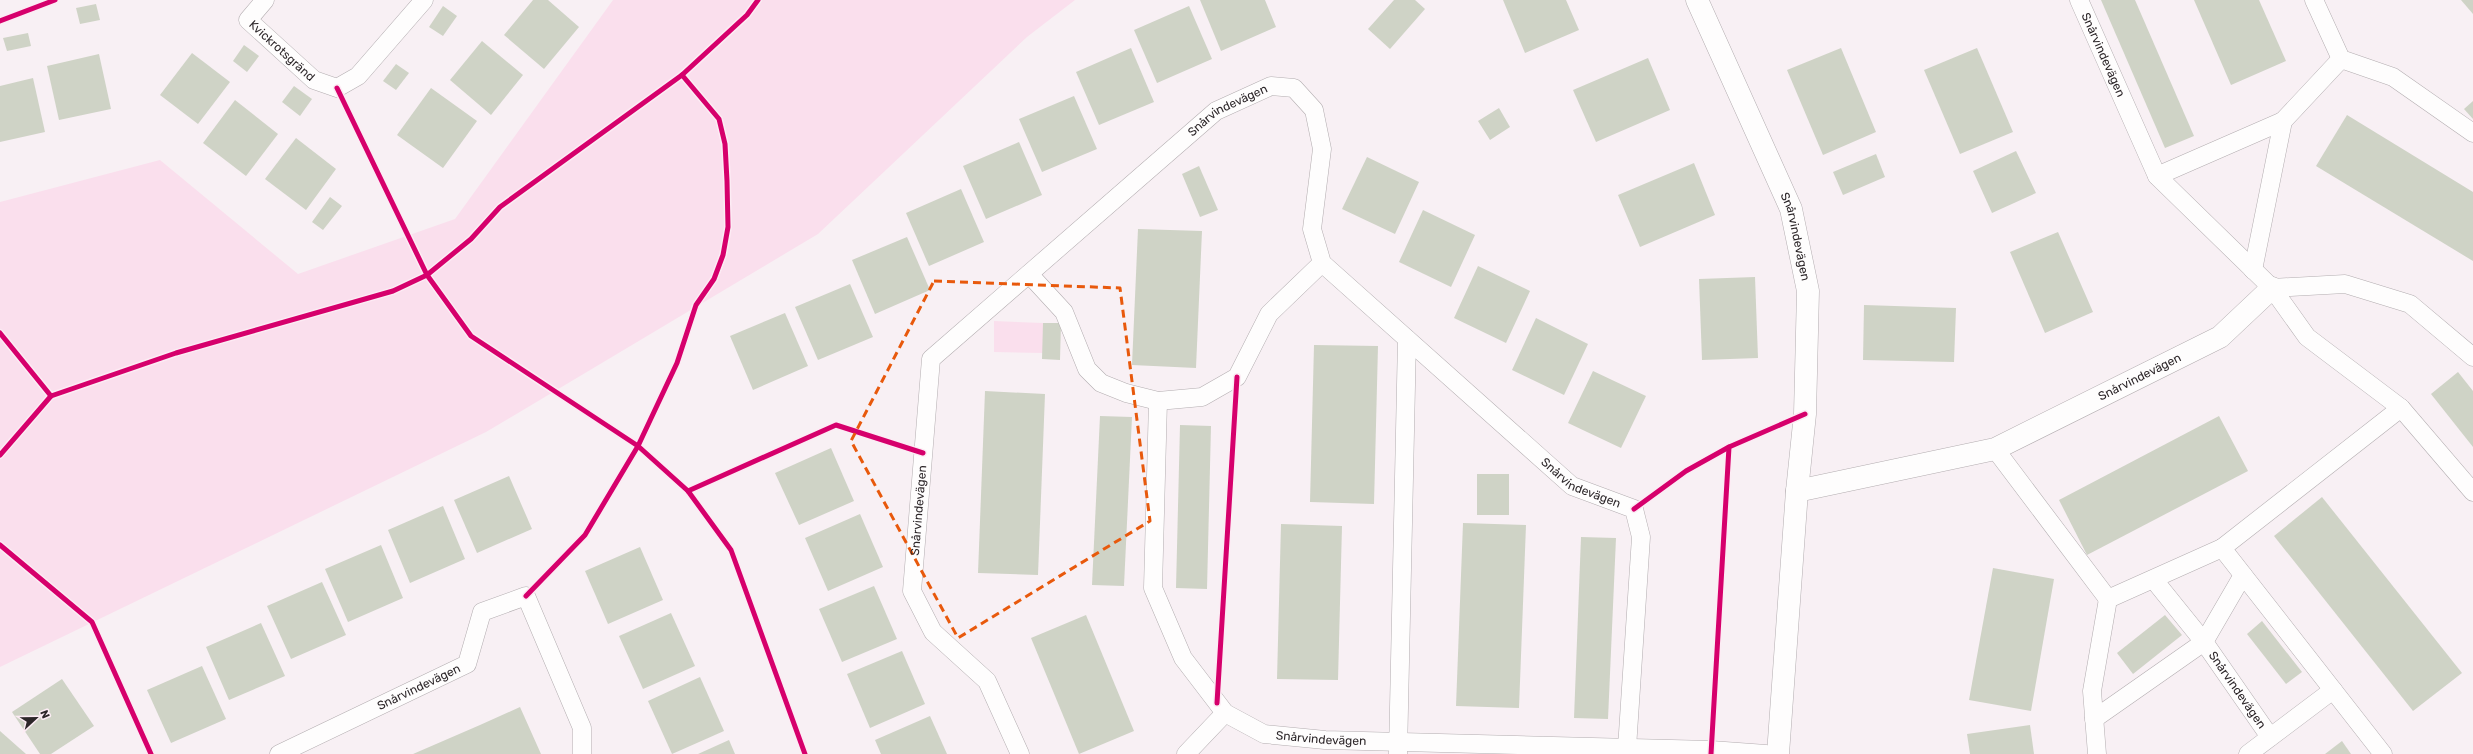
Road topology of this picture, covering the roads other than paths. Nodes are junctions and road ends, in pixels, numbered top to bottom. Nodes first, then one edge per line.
1 (265, 0) edge
2 (424, 0) edge
3 (1697, 0) edge
4 (2079, 0) edge
5 (2314, 0) edge
6 (2341, 59) junction
7 (2283, 121) junction
8 (2473, 133) edge
9 (2157, 176) junction
10 (1322, 263) junction
11 (2253, 270) junction
12 (1029, 274) junction
13 (2272, 288) junction
14 (1408, 339) junction
15 (2473, 357) edge
16 (1158, 401) junction
17 (2401, 408) junction
18 (1995, 449) junction
19 (1797, 491) junction
20 (2473, 492) edge
21 (2222, 548) junction
22 (2243, 575) junction
23 (2154, 580) junction
24 (2108, 599) junction
25 (2204, 642) junction
26 (2333, 690) junction
27 (1225, 713) junction
28 (2094, 719) junction
29 (2270, 737) junction
30 (1398, 748) edge
31 (1627, 748) junction
32 (1514, 750) edge
33 (279, 754) edge
34 (582, 754) edge
35 (1020, 754) edge
36 (1186, 754) edge
37 (1766, 754) edge
38 (1778, 754) edge
39 (2097, 754) edge
40 (2248, 754) edge
41 (2383, 754) edge

1 - 2 lane, Kvickrotsgränd
3 - 19 street, Snårvindevägen
4 - 9 lane, Snårvindevägen
5 - 6 lane
6 - 7 lane
6 - 8 lane
7 - 9 lane
7 - 11 lane
9 - 11 lane, Snårvindevägen
10 - 12 lane, Snårvindevägen
10 - 14 lane, Snårvindevägen
10 - 16 lane
11 - 13 lane, Snårvindevägen
12 - 16 lane
12 - 35 lane, Snårvindevägen
13 - 15 lane
13 - 17 lane, Snårvindevägen
13 - 18 street, Snårvindevägen
14 - 30 lane
14 - 31 lane, Snårvindevägen
16 - 27 lane, Snårvindevägen
17 - 20 lane, Snårvindevägen
17 - 21 lane
18 - 19 street, Snårvindevägen
18 - 24 lane
19 - 38 street, Snårvindevägen
21 - 22 lane
21 - 23 lane
22 - 25 lane, Snårvindevägen
22 - 26 lane
23 - 24 lane
23 - 25 lane, Snårvindevägen
24 - 28 lane
25 - 28 lane, Snårvindevägen
25 - 29 lane, Snårvindevägen
26 - 29 lane, Snårvindevägen
26 - 41 lane
27 - 30 lane, Snårvindevägen
27 - 36 lane
28 - 39 lane
29 - 40 lane, Snårvindevägen
30 - 32 lane, Snårvindevägen
31 - 32 lane, Snårvindevägen
31 - 37 lane, Snårvindevägen
33 - 34 lane, Snårvindevägen

